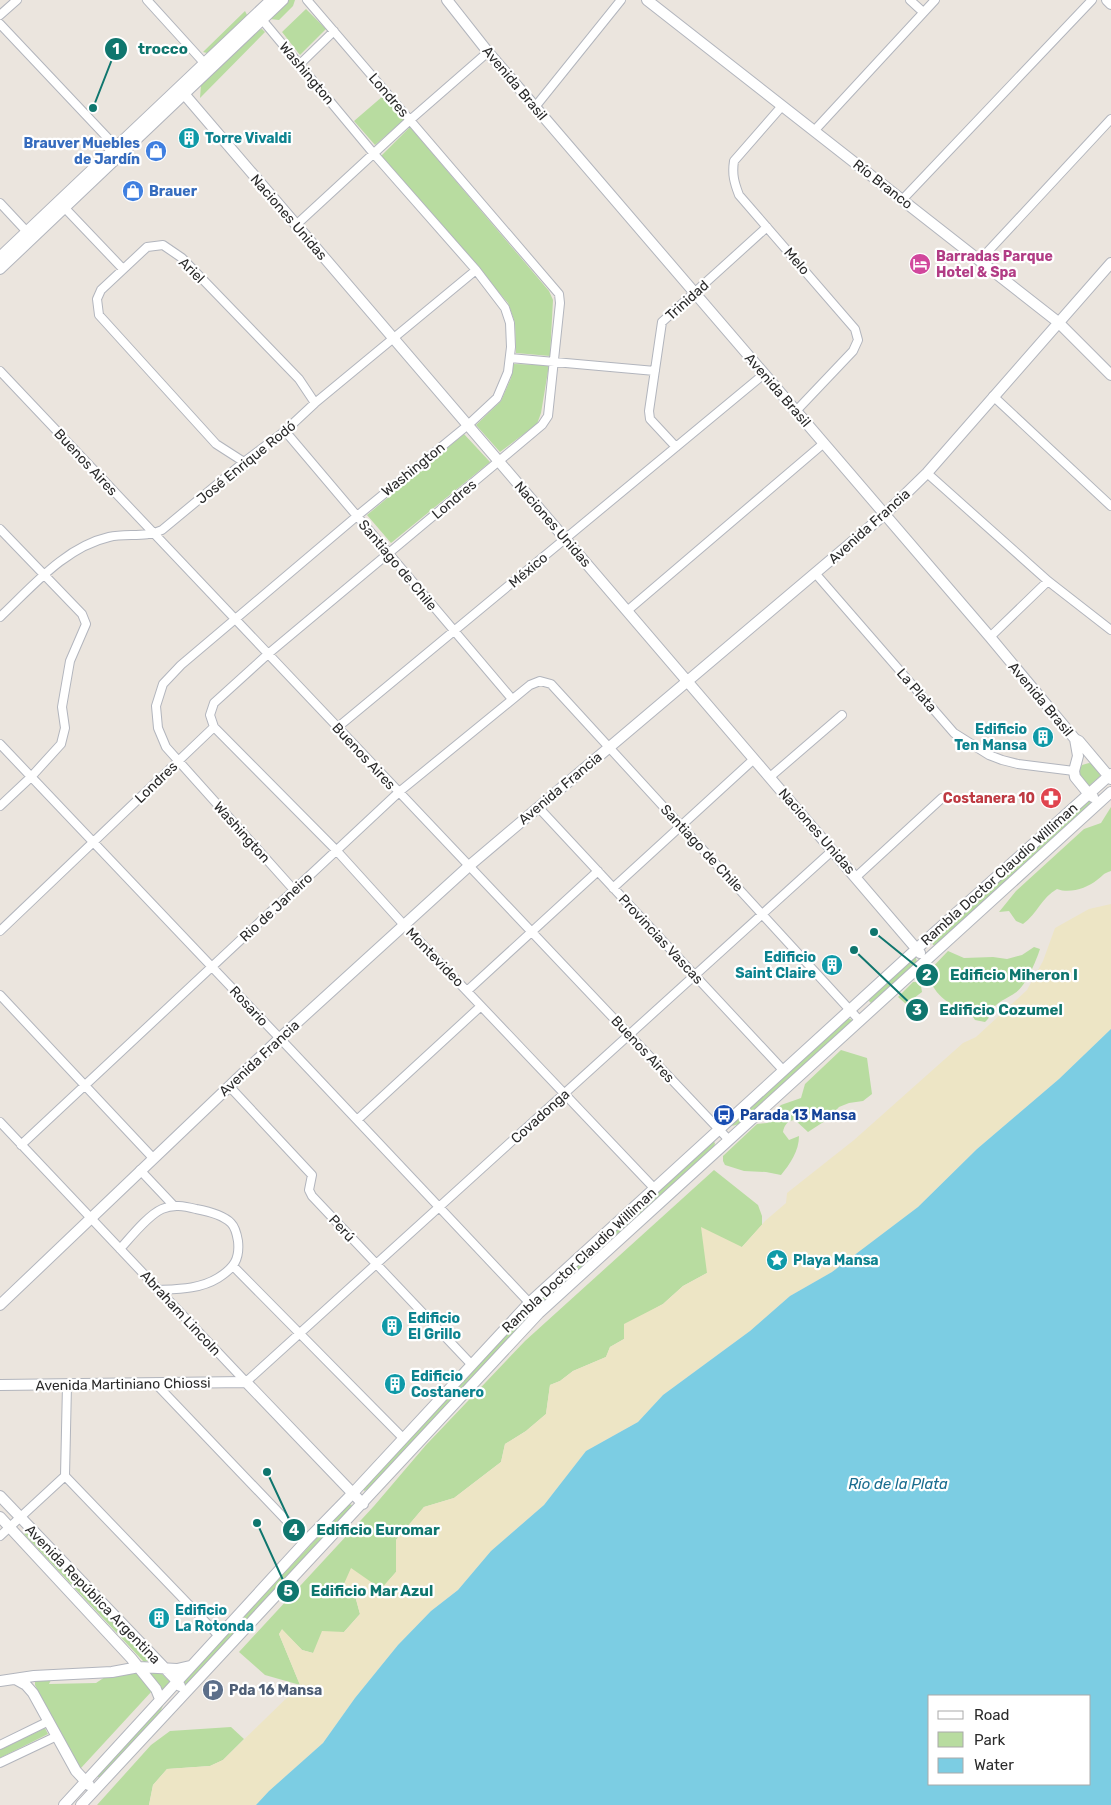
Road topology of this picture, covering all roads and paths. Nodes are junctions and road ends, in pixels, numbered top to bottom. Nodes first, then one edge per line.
1 (18, 0) edge
2 (147, 0) edge
3 (271, 0) edge
4 (283, 0) edge
5 (307, 0) edge
6 (447, 0) edge
7 (621, 0) edge
8 (647, 0) edge
9 (910, 0) edge
10 (934, 0) edge
11 (1092, 0) edge
12 (1107, 0) edge
13 (1111, 4) edge
14 (923, 12) junction
15 (0, 15) edge
16 (260, 17) junction
17 (0, 24) edge
18 (334, 31) junction
19 (488, 52) junction
20 (300, 64) junction
21 (207, 66) junction
22 (181, 91) junction
23 (782, 106) junction
24 (535, 107) junction
25 (1111, 119) edge
26 (410, 120) junction
27 (814, 131) junction
28 (119, 150) junction
29 (374, 154) junction
30 (903, 199) junction
31 (0, 203) edge
32 (62, 204) junction
33 (296, 225) junction
34 (767, 227) junction
35 (29, 235) junction
36 (0, 257) edge
37 (980, 260) junction
38 (1111, 263) edge
39 (0, 269) edge
40 (123, 269) junction
41 (476, 270) junction
42 (695, 293) junction
43 (1058, 322) junction
44 (393, 338) junction
45 (510, 358) junction
46 (555, 362) junction
47 (0, 371) edge
48 (655, 371) junction
49 (764, 374) junction
50 (1111, 375) edge
51 (993, 396) junction
52 (316, 403) junction
53 (796, 411) junction
54 (468, 425) junction
55 (285, 431) junction
56 (824, 443) junction
57 (676, 447) junction
58 (499, 461) junction
59 (244, 462) junction
60 (927, 473) junction
61 (1111, 506) edge
62 (885, 514) junction
63 (356, 516) junction
64 (0, 529) edge
65 (154, 534) junction
66 (565, 538) junction
67 (388, 554) junction
68 (815, 573) junction
69 (45, 575) junction
70 (1048, 581) junction
71 (627, 611) junction
72 (0, 618) edge
73 (235, 619) junction
74 (1111, 630) edge
75 (454, 631) junction
76 (990, 637) junction
77 (268, 654) junction
78 (540, 681) joint
79 (688, 681) junction
80 (512, 700) junction
81 (842, 714) dead end
82 (214, 727) junction
83 (338, 727) junction
84 (1075, 739) junction
85 (0, 744) edge
86 (609, 747) junction
87 (1094, 758) junction
88 (754, 759) junction
89 (179, 760) junction
90 (1076, 766) junction
91 (1111, 776) edge
92 (31, 777) junction
93 (770, 777) junction
94 (399, 792) junction
95 (1111, 792) edge
96 (1088, 793) junction
97 (942, 798) dead end
98 (1102, 800) junction
99 (0, 806) edge
100 (538, 807) junction
101 (681, 826) junction
102 (93, 842) junction
103 (336, 850) junction
104 (833, 850) junction
105 (469, 866) junction
106 (598, 872) junction
107 (856, 877) junction
108 (613, 888) junction
109 (294, 890) junction
110 (763, 914) junction
111 (404, 925) junction
112 (0, 931) edge
113 (532, 932) junction
114 (916, 949) junction
115 (927, 961) junction
116 (212, 967) junction
117 (695, 976) junction
118 (467, 991) junction
119 (0, 995) edge
120 (481, 1006) junction
121 (850, 1010) junction
122 (860, 1021) junction
123 (629, 1035) junction
124 (280, 1038) junction
125 (783, 1070) junction
126 (86, 1085) junction
127 (229, 1086) junction
128 (564, 1094) junction
129 (356, 1120) junction
130 (0, 1122) edge
131 (719, 1129) junction
132 (729, 1140) junction
133 (22, 1145) junction
134 (154, 1158) junction
135 (140, 1170) junction
136 (654, 1188) junction
137 (174, 1206) junction
138 (439, 1208) junction
139 (90, 1218) junction
140 (120, 1249) junction
141 (377, 1264) junction
142 (233, 1266) junction
143 (158, 1290) junction
144 (529, 1303) junction
145 (0, 1305) edge
146 (539, 1313) junction
147 (300, 1334) junction
148 (471, 1364) junction
149 (246, 1382) junction
150 (156, 1384) junction
151 (0, 1385) edge
152 (67, 1385) junction
153 (403, 1438) junction
154 (65, 1476) junction
155 (352, 1494) junction
156 (0, 1496) edge
157 (363, 1504) junction
158 (20, 1517) junction
159 (0, 1518) edge
160 (9, 1527) junction
161 (0, 1536) edge
162 (306, 1541) junction
163 (219, 1636) junction
164 (190, 1666) junction
165 (139, 1668) junction
166 (164, 1669) junction
167 (17, 1680) junction
168 (0, 1681) edge
169 (177, 1681) junction
170 (184, 1694) junction
171 (160, 1699) junction
172 (49, 1721) junction
173 (57, 1736) junction
174 (0, 1746) edge
175 (0, 1763) edge
176 (86, 1781) junction
177 (95, 1790) junction
178 (64, 1805) edge
179 (81, 1805) edge

1 - 15 street
2 - 21 street
3 - 16 street
4 - 16 street
5 - 18 street, Londres
6 - 19 street, Avenida Brasil
7 - 24 street
8 - 23 street, Río Branco
9 - 14 street
10 - 14 street
11 - 30 street
12 - 13 street
14 - 27 street
16 - 20 street, Washington
16 - 21 street
17 - 28 street
18 - 20 street
18 - 26 street, Londres
19 - 24 street, Avenida Brasil
19 - 26 street
20 - 29 street, Washington
21 - 22 street
22 - 28 street
22 - 33 street, Naciones Unidas
23 - 27 street, Río Branco
23 - 34 street, Melo
24 - 42 street, Avenida Brasil
25 - 37 street
26 - 29 street
26 - 46 street, Londres
27 - 30 street, Río Branco
28 - 32 street
29 - 33 street
29 - 41 street, Washington
30 - 37 street, Río Branco
31 - 35 street
32 - 35 street
32 - 40 street
33 - 44 street, Naciones Unidas
34 - 42 street, Trinidad
34 - 53 street, Melo
35 - 36 street
35 - 39 street
37 - 43 street, Río Branco
38 - 43 street, Avenida Francia
40 - 52 street, Ariel
40 - 59 street, Ariel
41 - 44 street, José Enrique Rodó
41 - 45 street, Washington
42 - 48 street, Trinidad
42 - 49 street, Avenida Brasil
43 - 50 street, Río Branco
43 - 51 street, Avenida Francia
44 - 52 street, José Enrique Rodó
44 - 54 street, Naciones Unidas
45 - 46 street
45 - 54 street, Washington
46 - 48 street
46 - 58 street, Londres
47 - 65 street, Buenos Aires
48 - 57 street, Trinidad
49 - 53 street, Avenida Brasil
49 - 57 street, México
51 - 60 street, Avenida Francia
51 - 61 street
52 - 55 street, José Enrique Rodó
53 - 56 street, Avenida Brasil
54 - 58 street, Naciones Unidas
54 - 63 street, Washington
55 - 59 street, José Enrique Rodó
55 - 63 street, Santiago de Chile
56 - 62 street, Avenida Brasil
56 - 71 street
57 - 66 street, México
58 - 66 street, Naciones Unidas
58 - 67 street, Londres
59 - 65 street, José Enrique Rodó
60 - 62 street, Avenida Francia
60 - 70 street
62 - 68 street, Avenida Francia
62 - 76 street, Avenida Brasil
63 - 67 street, Santiago de Chile
63 - 73 street, Washington
64 - 69 street
65 - 69 street
65 - 73 street, Buenos Aires
66 - 71 street, Naciones Unidas
66 - 75 street, México
67 - 75 street, Santiago de Chile
67 - 77 street, Londres
68 - 79 street, Avenida Francia
68 - 90 street, La Plata
69 - 72 street
69 - 92 street
70 - 74 street
70 - 76 street
71 - 79 street, Naciones Unidas
73 - 77 street, Buenos Aires
73 - 89 street, Washington
75 - 80 street, Santiago de Chile
75 - 83 street, México
76 - 84 street, Avenida Brasil
77 - 82 street, Londres
77 - 83 street, Buenos Aires
78 - 80 street, Rio de Janeiro
78 - 86 street, Santiago de Chile
79 - 86 street, Avenida Francia
79 - 88 street, Naciones Unidas
80 - 94 street, Rio de Janeiro
81 - 93 street
82 - 89 street, Londres
82 - 103 street, Montevideo
83 - 94 street, Buenos Aires
84 - 87 street, Avenida Brasil
84 - 90 street
85 - 92 street, Rosario
86 - 100 street, Avenida Francia
86 - 101 street, Santiago de Chile
87 - 90 street
87 - 91 street, Avenida Brasil
88 - 93 street, Naciones Unidas
88 - 101 street
89 - 102 street, Londres
89 - 109 street, Washington
90 - 96 street
91 - 96 street, Rambla Doctor Claudio Williman
92 - 99 street
92 - 102 street, Rosario
93 - 104 street, Naciones Unidas
94 - 103 street, Rio de Janeiro
94 - 105 street, Buenos Aires
95 - 98 street, Rambla Doctor Claudio Williman
96 - 98 street
96 - 114 street, Rambla Doctor Claudio Williman
97 - 107 street
98 - 115 street, Rambla Doctor Claudio Williman
100 - 105 street, Avenida Francia
100 - 106 street, Provincias Vascas
101 - 108 street
101 - 110 street, Santiago de Chile
102 - 112 street, Londres
102 - 116 street, Rosario
103 - 109 street, Rio de Janeiro
103 - 111 street, Montevideo
104 - 107 street, Naciones Unidas
104 - 110 street, Covadonga
105 - 111 street, Avenida Francia
105 - 113 street, Buenos Aires
106 - 108 street, Provincias Vascas
106 - 113 street
107 - 114 street, Naciones Unidas
108 - 117 street, Provincias Vascas
109 - 116 street, Rio de Janeiro
110 - 117 street, Covadonga
110 - 121 street, Santiago de Chile
111 - 118 street, Montevideo
111 - 124 street, Avenida Francia
113 - 118 street
113 - 123 street, Buenos Aires
114 - 115 street, Naciones Unidas
114 - 121 street, Rambla Doctor Claudio Williman
115 - 122 street, Rambla Doctor Claudio Williman
116 - 124 street, Rosario
116 - 126 street, Rio de Janeiro
117 - 123 street, Covadonga
117 - 125 street, Provincias Vascas
118 - 120 street, Montevideo
119 - 126 street
120 - 128 street, Montevideo
120 - 129 street
121 - 122 street, Santiago de Chile
121 - 125 street, Rambla Doctor Claudio Williman
122 - 132 street, Rambla Doctor Claudio Williman
123 - 128 street, Covadonga
123 - 131 street, Buenos Aires
124 - 127 street, Avenida Francia
124 - 129 street, Rosario
125 - 131 street, Rambla Doctor Claudio Williman
126 - 133 street, Rio de Janeiro
126 - 134 street
127 - 134 street, Avenida Francia
127 - 141 street, Perú
128 - 136 street, Montevideo
128 - 138 street, Covadonga
129 - 138 street, Rosario
130 - 133 street, Abraham Lincoln
131 - 132 street, Buenos Aires
131 - 136 street, Rambla Doctor Claudio Williman
132 - 146 street, Rambla Doctor Claudio Williman
133 - 139 street, Abraham Lincoln
134 - 135 street, Avenida Francia
135 - 137 street
135 - 139 street, Avenida Francia
136 - 144 street, Rambla Doctor Claudio Williman
137 - 140 street
137 - 142 street
138 - 141 street, Covadonga
138 - 144 street, Rosario
139 - 140 street, Abraham Lincoln
139 - 145 street, Avenida Francia
140 - 143 street, Abraham Lincoln
141 - 147 street, Covadonga
141 - 148 street, Perú
142 - 143 street
142 - 147 street
143 - 149 street, Abraham Lincoln
144 - 146 street, Rosario
144 - 148 street, Rambla Doctor Claudio Williman
146 - 157 street, Rambla Doctor Claudio Williman
147 - 149 street, Covadonga
147 - 153 street
148 - 153 street, Rambla Doctor Claudio Williman
149 - 150 street, Avenida Martiniano Chiossi
149 - 155 street, Abraham Lincoln
150 - 152 street, Avenida Martiniano Chiossi
150 - 162 street
151 - 152 street, Avenida Martiniano Chiossi
152 - 154 street
153 - 155 street, Rambla Doctor Claudio Williman
154 - 158 street
154 - 163 street
155 - 157 street, Abraham Lincoln
155 - 162 street, Rambla Doctor Claudio Williman
156 - 158 street, Avenida República Argentina
157 - 170 street, Rambla Doctor Claudio Williman
158 - 160 street
158 - 166 street, Avenida República Argentina
159 - 160 street, Avenida República Argentina
160 - 161 street
160 - 165 street, Avenida República Argentina
162 - 163 street, Rambla Doctor Claudio Williman
163 - 164 street, Rambla Doctor Claudio Williman
164 - 166 street
164 - 169 street, Rambla Doctor Claudio Williman
165 - 166 street
165 - 167 street
165 - 171 street, Avenida República Argentina
166 - 169 street, Avenida República Argentina
167 - 168 street
167 - 172 street
169 - 170 street, Avenida República Argentina
169 - 171 street, Rambla Doctor Claudio Williman
170 - 177 street, Rambla Doctor Claudio Williman
171 - 176 street, Rambla Doctor Claudio Williman
172 - 173 street
172 - 174 street
173 - 175 street
173 - 176 street
176 - 177 street
176 - 178 street, Rambla Doctor Claudio Williman
177 - 179 street, Rambla Doctor Claudio Williman

